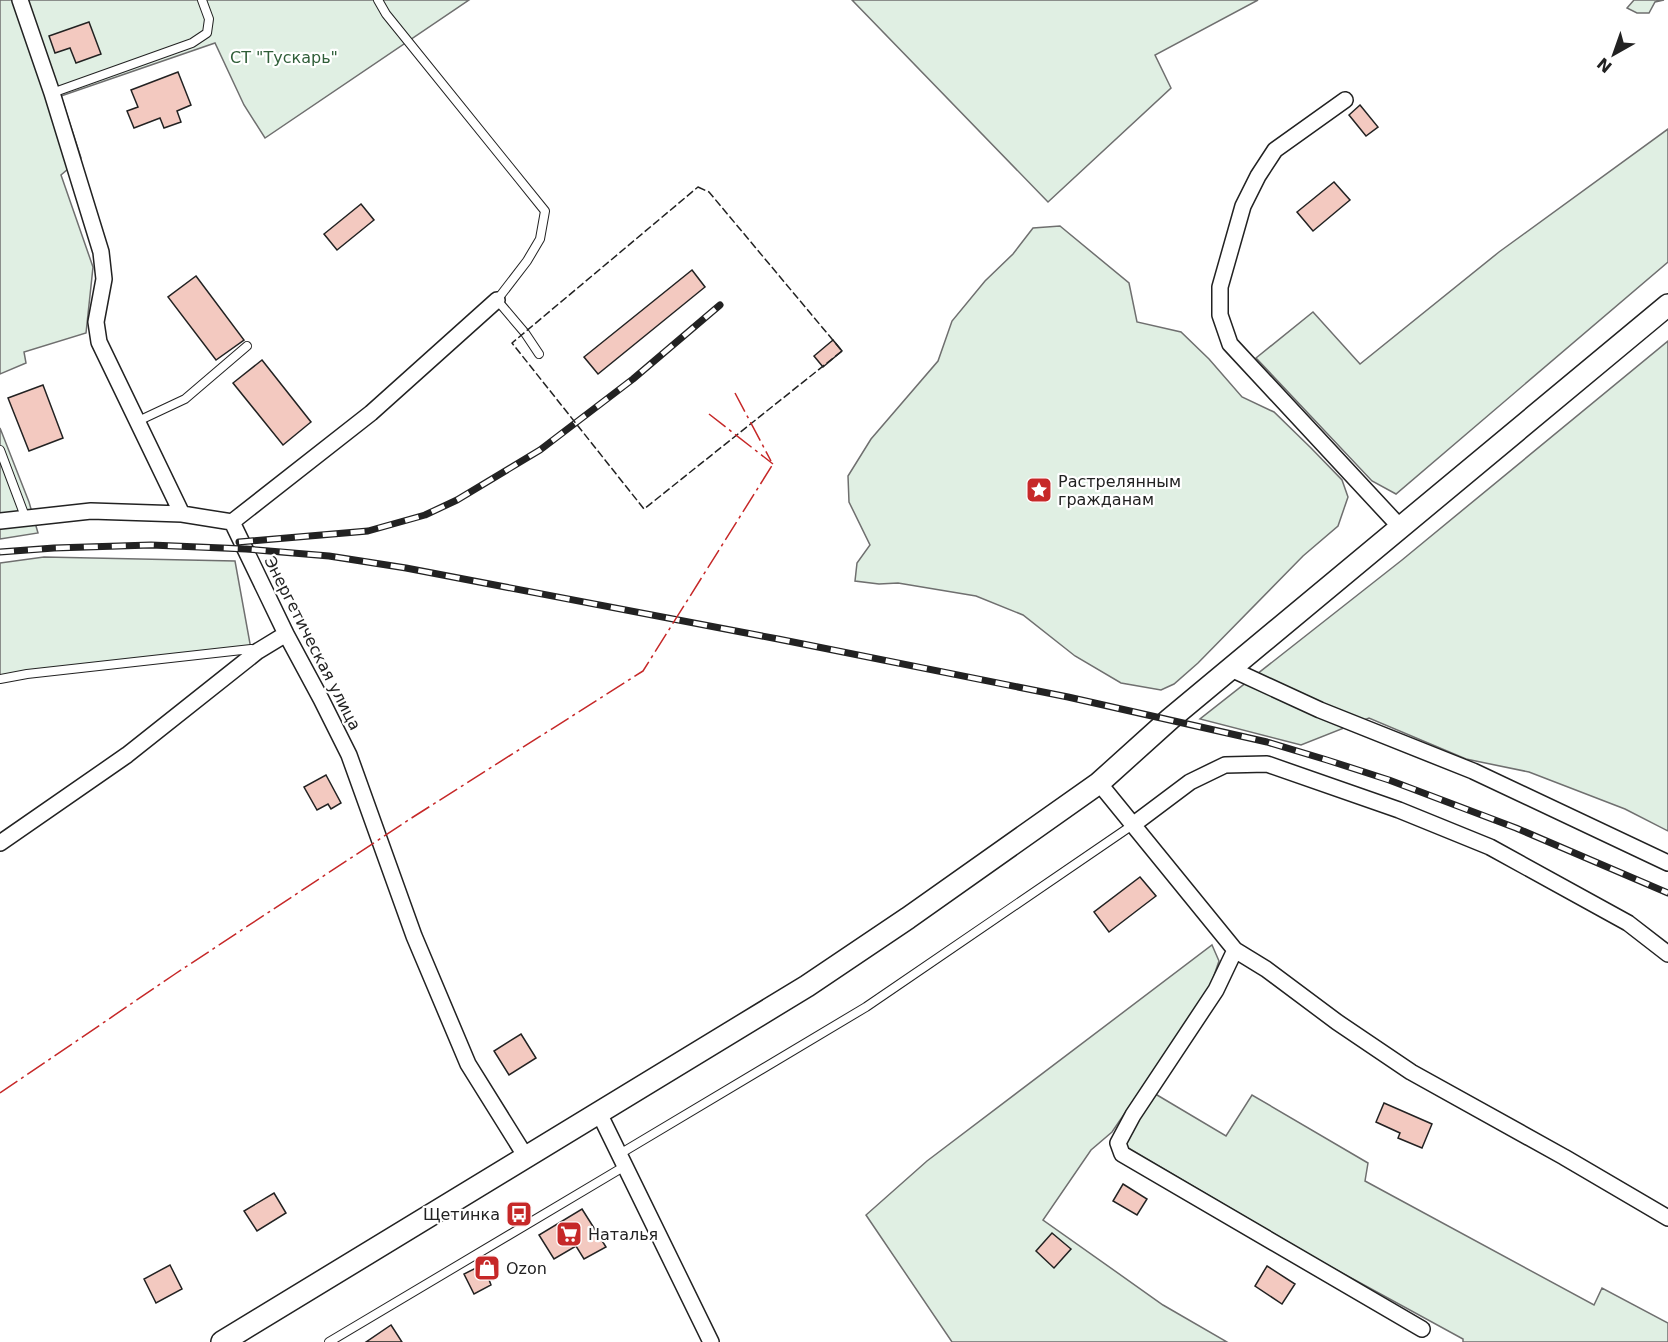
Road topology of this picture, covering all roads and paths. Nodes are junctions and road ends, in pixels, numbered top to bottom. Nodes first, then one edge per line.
1 (20, 0) edge
2 (202, 0) edge
3 (378, 0) edge
4 (52, 93) junction
5 (1345, 100) dead end
6 (498, 300) junction
7 (1668, 305) edge
8 (247, 346) dead end
9 (539, 354) dead end
10 (136, 422) junction
11 (0, 450) edge
12 (182, 514) junction
13 (26, 519) junction
14 (0, 521) edge
15 (232, 522) junction
16 (1401, 528) junction
17 (286, 634) junction
18 (258, 651) junction
19 (1232, 669) junction
20 (0, 680) edge
21 (1099, 783) junction
22 (1134, 824) junction
23 (0, 843) edge
24 (1668, 863) edge
25 (1235, 950) junction
26 (1668, 954) edge
27 (599, 1113) junction
28 (526, 1157) junction
29 (622, 1161) junction
30 (1668, 1218) edge
31 (1422, 1329) dead end
32 (222, 1342) edge
33 (329, 1342) edge
34 (711, 1342) edge

1 - 4 street
2 - 4 lane
3 - 6 lane
4 - 10 street
5 - 16 street
6 - 9 lane
6 - 15 street
7 - 16 main road
8 - 10 lane
10 - 12 street
11 - 13 lane
12 - 13 street
12 - 15 street
13 - 14 street
15 - 17 street, Энергетическая улица
16 - 19 main road
17 - 18 street
17 - 28 street, Энергетическая улица
18 - 20 lane
18 - 23 street
19 - 21 main road
19 - 24 street
21 - 22 street
21 - 27 main road
22 - 25 street
22 - 26 street
22 - 29 lane
25 - 30 street
25 - 31 street
27 - 28 main road
27 - 29 street
28 - 32 main road
29 - 33 lane
29 - 34 street

